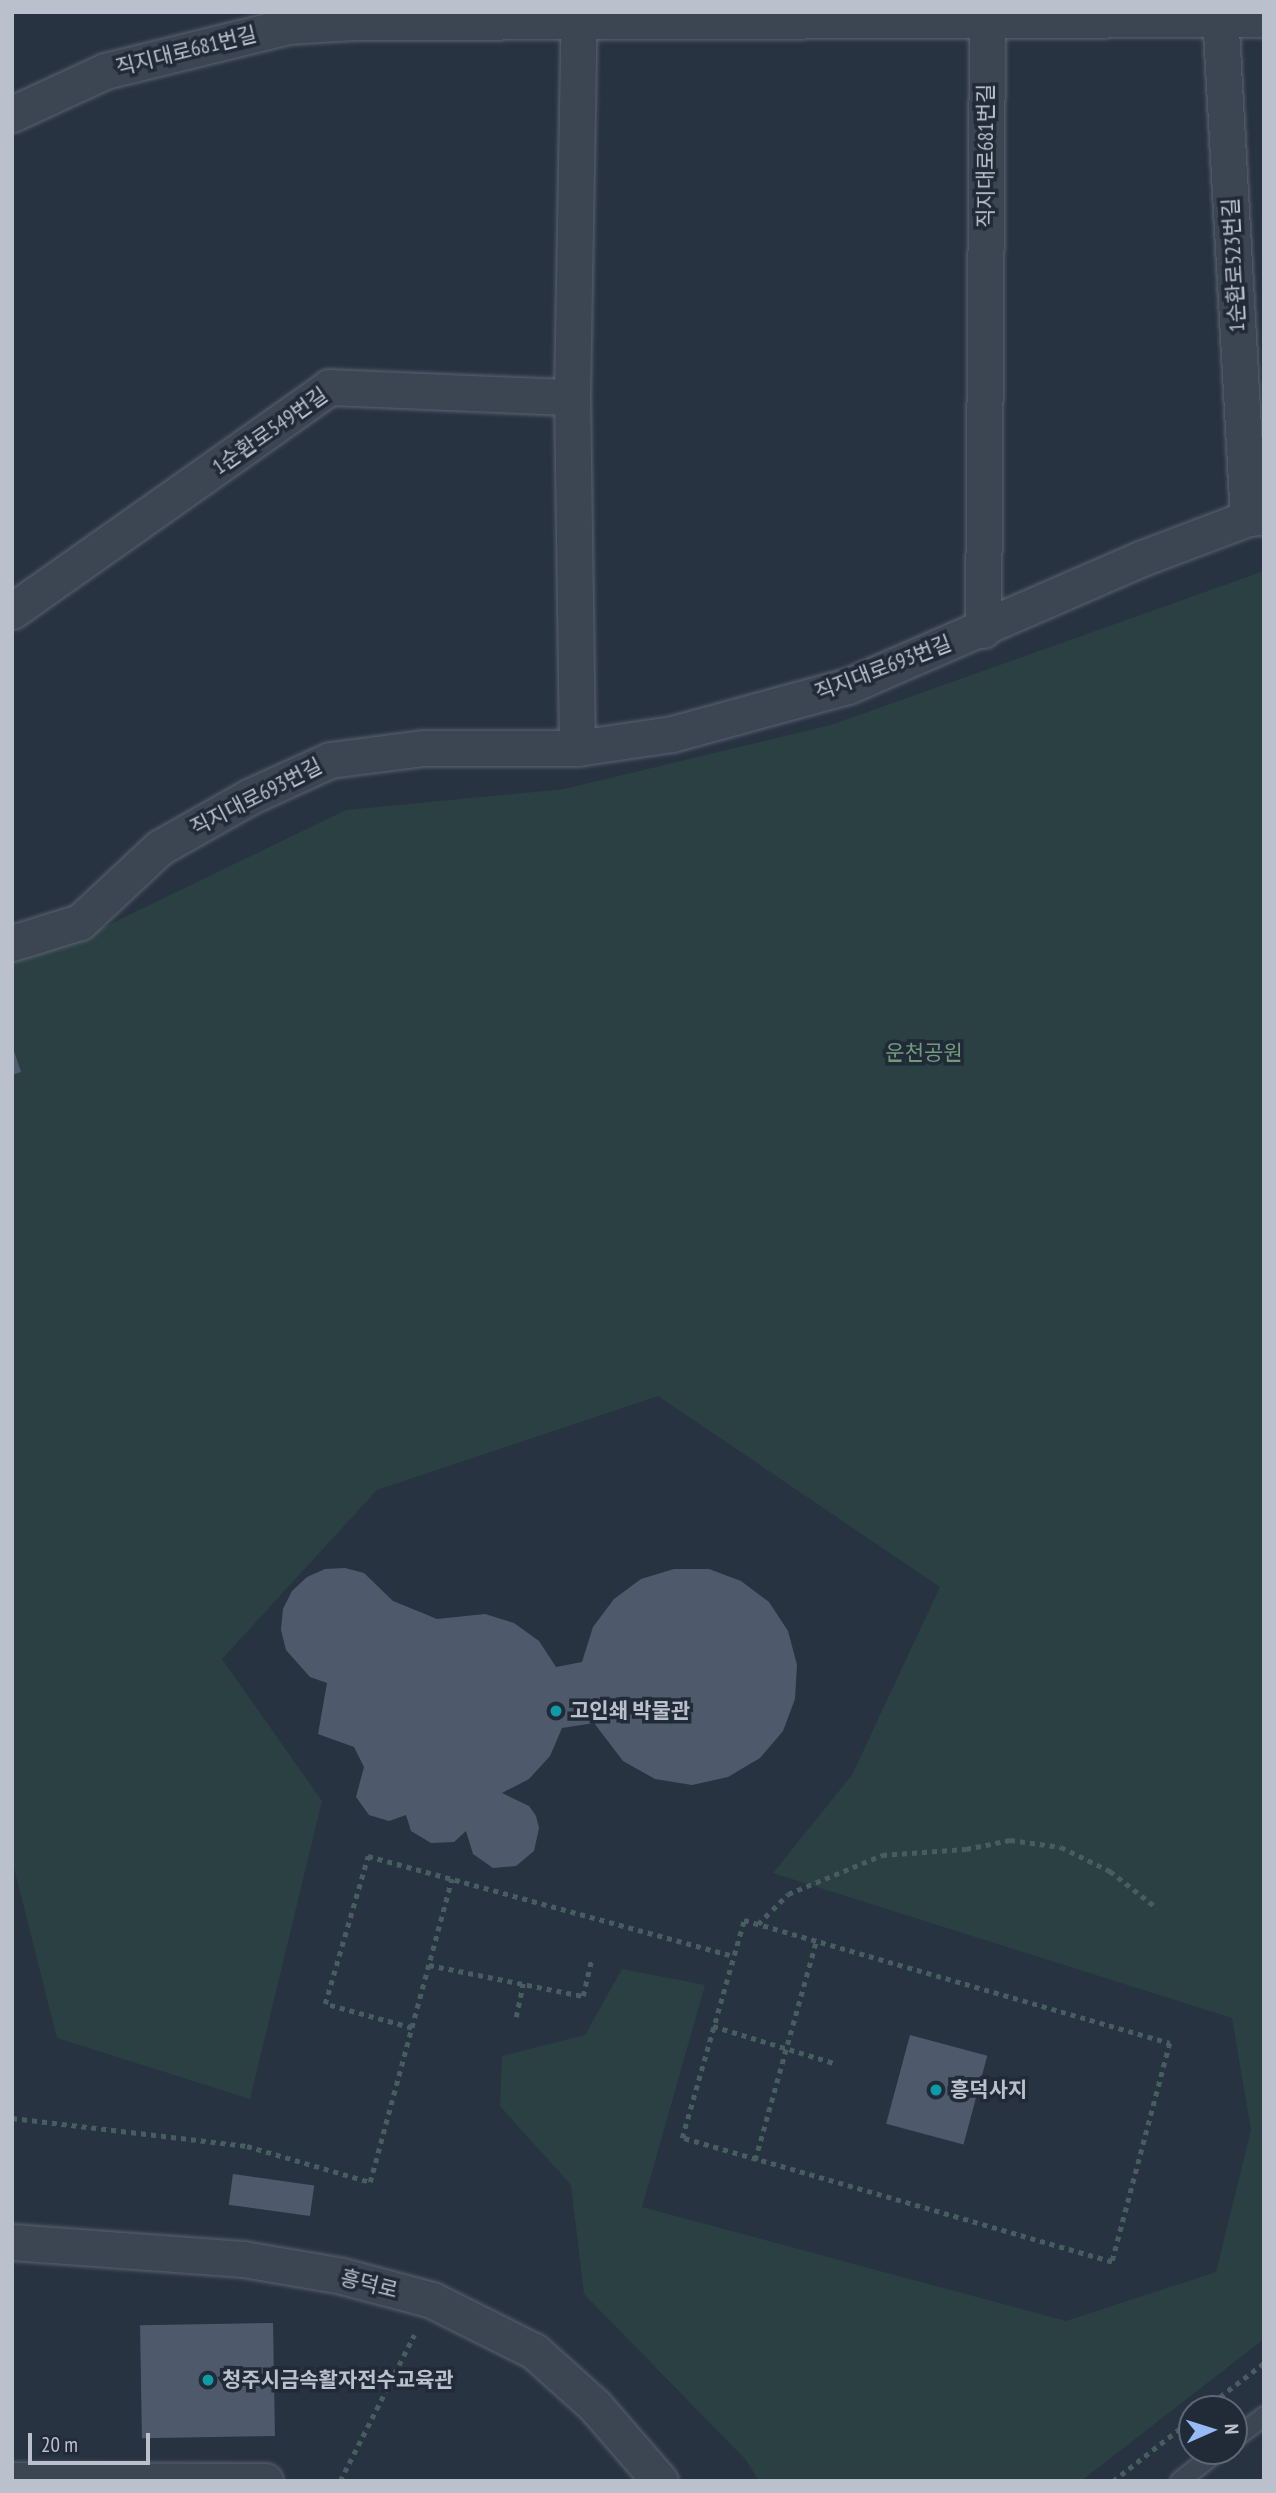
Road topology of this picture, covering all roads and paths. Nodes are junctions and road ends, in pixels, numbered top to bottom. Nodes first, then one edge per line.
1 (579, 16) edge
2 (1221, 16) edge
3 (987, 19) junction
4 (1264, 19) edge
5 (12, 114) edge
6 (572, 397) junction
7 (1256, 517) edge
8 (12, 611) edge
9 (983, 630) junction
10 (577, 748) junction
11 (12, 943) edge
12 (452, 1879) junction
13 (1157, 1908) dead end
14 (758, 1924) junction
15 (816, 1941) junction
16 (733, 1956) junction
17 (592, 1957) dead end
18 (429, 1965) junction
19 (523, 1984) junction
20 (516, 2017) dead end
21 (713, 2026) junction
22 (412, 2028) junction
23 (786, 2049) junction
24 (837, 2064) dead end
25 (12, 2118) edge
26 (755, 2161) junction
27 (12, 2242) edge
28 (432, 2300) junction
29 (1264, 2363) edge
30 (1223, 2395) edge
31 (1264, 2416) edge
32 (1248, 2428) edge
33 (1178, 2430) edge
34 (1200, 2465) edge
35 (12, 2480) edge
36 (265, 2481) edge
37 (340, 2481) edge
38 (660, 2481) edge
39 (1113, 2481) edge
40 (1180, 2481) edge

1 - 3 street, 직지대로681번길
1 - 5 street, 직지대로681번길
1 - 6 street
2 - 3 street, 직지대로681번길
2 - 4 street, 직지대로681번길
2 - 7 street, 1순환로523번길
3 - 9 street, 직지대로681번길
6 - 8 street, 1순환로549번길
6 - 10 street
7 - 9 street, 직지대로693번길
9 - 10 street, 직지대로693번길
10 - 11 street, 직지대로693번길
12 - 16 path
12 - 18 path
12 - 22 path
13 - 14 path
14 - 15 path
14 - 16 path
15 - 23 path
15 - 26 path
16 - 21 path
17 - 19 path
18 - 19 path
18 - 22 path
19 - 20 path
21 - 23 path
21 - 26 path
22 - 25 path
23 - 24 path
23 - 26 path
27 - 28 street, 흥덕로
28 - 37 path
28 - 38 street, 흥덕로
29 - 30 path
31 - 32 lane
33 - 39 path
34 - 40 lane
35 - 36 street

